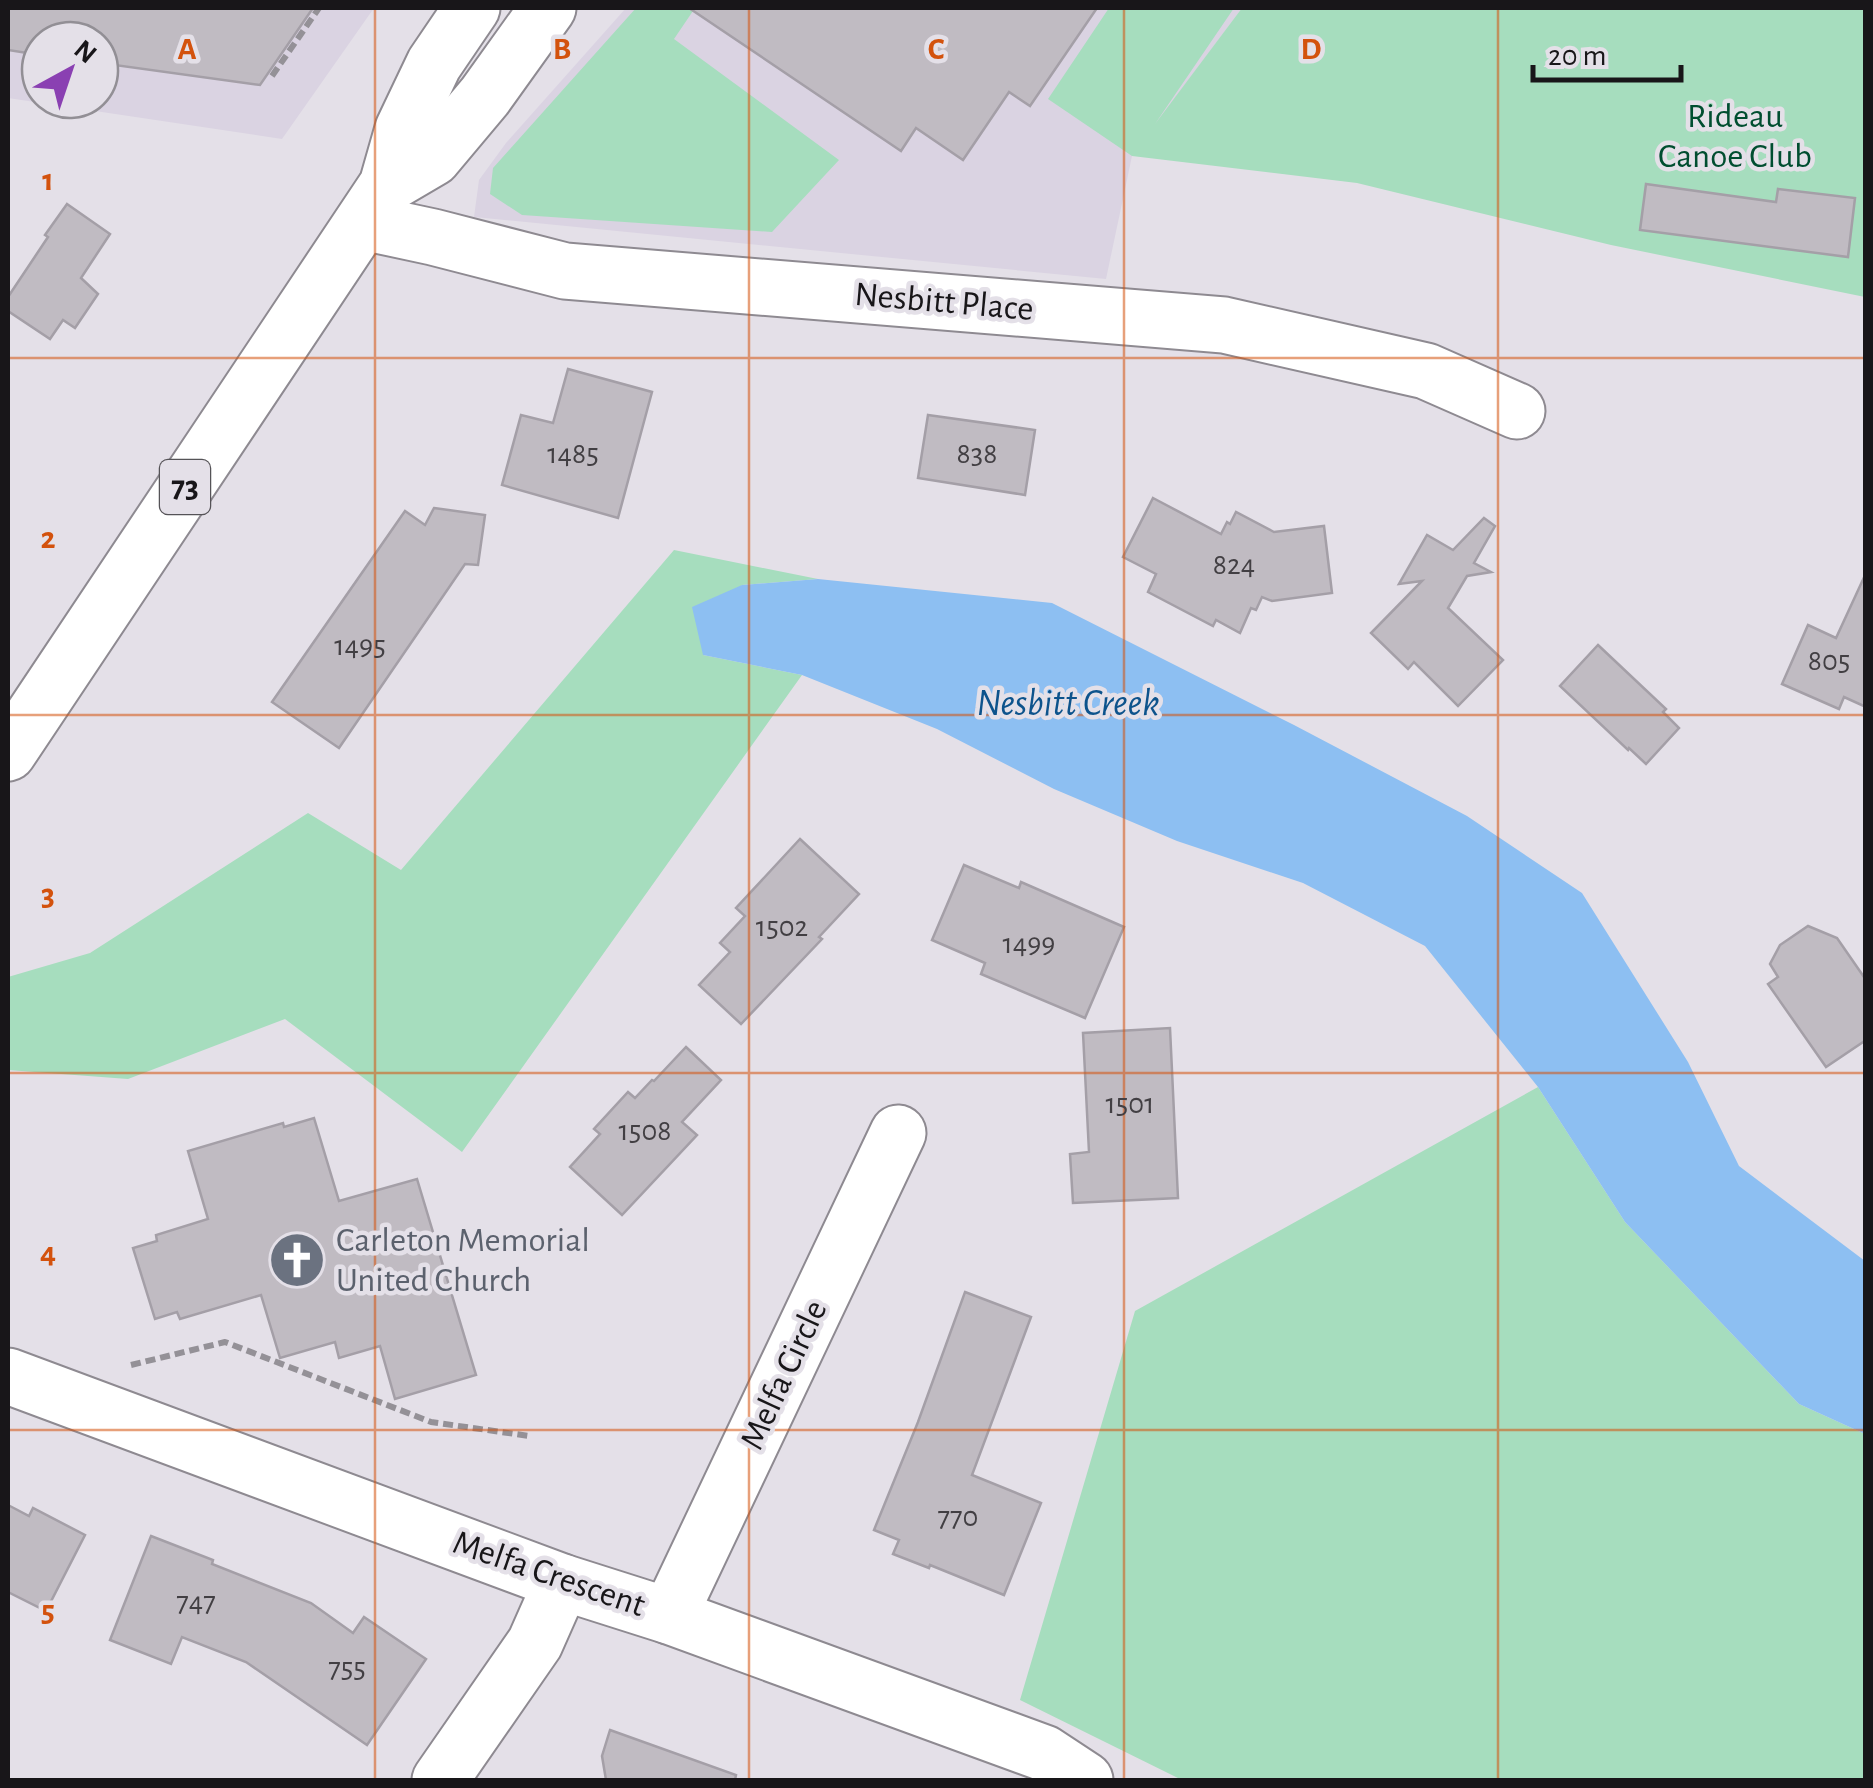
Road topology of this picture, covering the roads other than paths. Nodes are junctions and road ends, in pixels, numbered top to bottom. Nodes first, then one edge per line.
1 (472, 8) edge
2 (548, 8) edge
3 (375, 204) junction
4 (1518, 411) dead end
5 (8, 753) edge
6 (898, 1133) dead end
7 (8, 1376) edge
8 (562, 1582) junction
9 (669, 1616) junction
10 (440, 1780) edge
11 (1085, 1780) edge

1 - 3 street, 73
2 - 3 street, 73
3 - 4 street, Nesbitt Place
3 - 5 street, 73
6 - 9 street, Melfa Circle
7 - 8 street, Melfa Crescent
8 - 9 street, Melfa Crescent
8 - 10 street
9 - 11 street, Melfa Crescent

